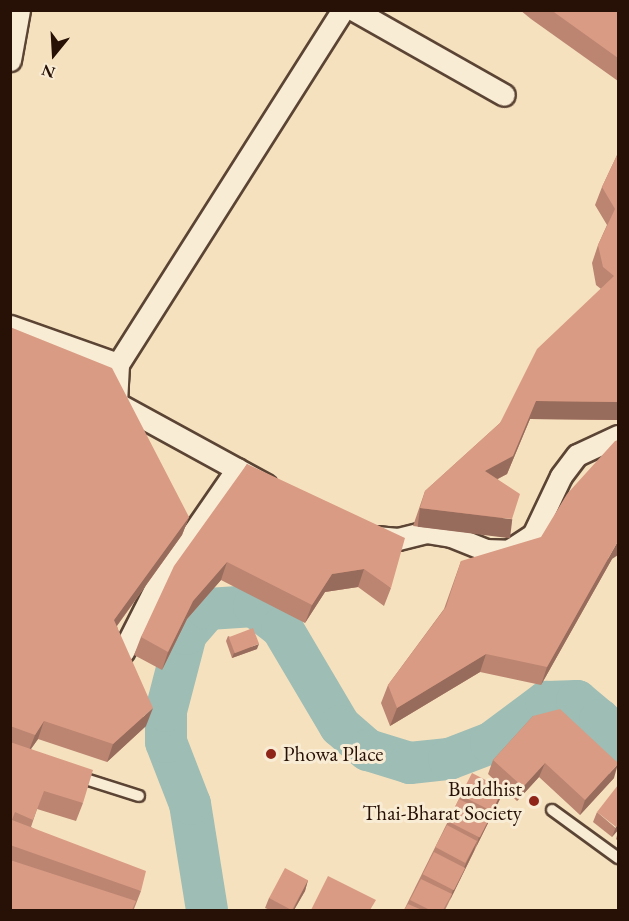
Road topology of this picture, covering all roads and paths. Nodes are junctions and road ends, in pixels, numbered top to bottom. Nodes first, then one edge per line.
1 (19, 10) edge
2 (343, 10) edge
3 (354, 10) edge
4 (10, 60) edge
5 (504, 95) dead end
6 (10, 326) edge
7 (118, 364) junction
8 (618, 436) edge
9 (237, 470) junction
10 (283, 493) edge
11 (353, 527) edge
12 (123, 652) edge
13 (64, 772) edge
14 (139, 796) dead end
15 (552, 810) dead end
16 (618, 858) edge

1 - 4 street
2 - 7 street
3 - 5 street
6 - 7 street
7 - 9 street
8 - 11 street
9 - 10 street
9 - 12 street
13 - 14 lane
15 - 16 lane

